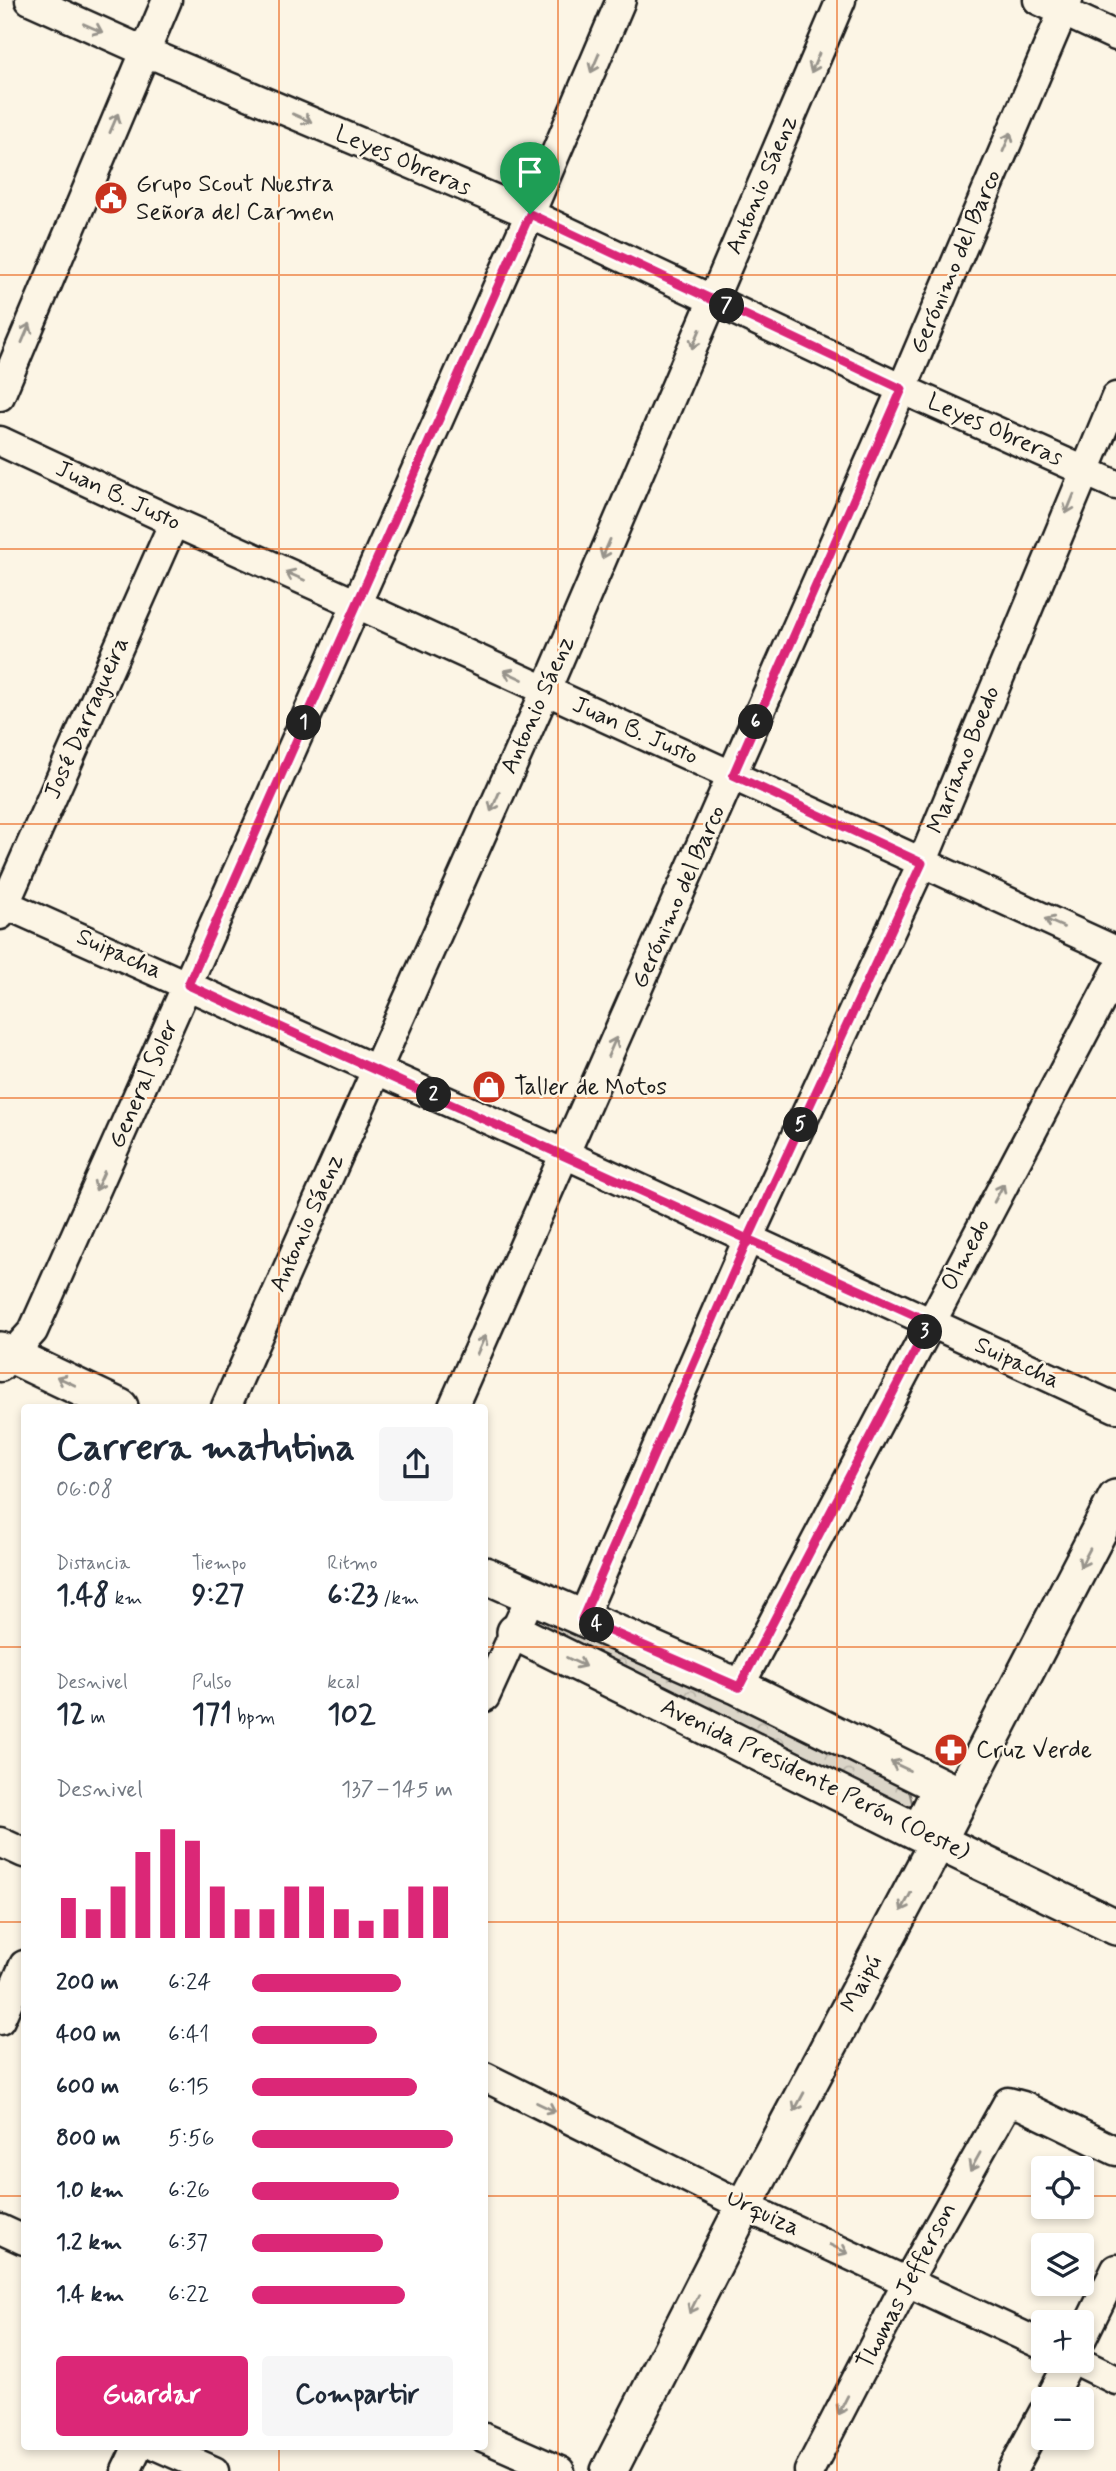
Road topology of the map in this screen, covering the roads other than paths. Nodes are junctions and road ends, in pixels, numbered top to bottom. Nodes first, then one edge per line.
1 (30, 0) edge
2 (167, 0) edge
3 (621, 0) edge
4 (841, 0) edge
5 (1056, 4) edge
6 (1116, 36) edge
7 (144, 51) junction
8 (530, 214) junction
9 (713, 300) junction
10 (902, 389) junction
11 (0, 396) edge
12 (1116, 397) edge
13 (0, 441) edge
14 (1084, 470) junction
15 (1116, 485) edge
16 (174, 522) junction
17 (357, 604) junction
18 (546, 690) junction
19 (733, 775) junction
20 (922, 863) junction
21 (2, 907) edge
22 (1116, 951) edge
23 (1116, 972) edge
24 (188, 985) junction
25 (375, 1069) junction
26 (565, 1154) junction
27 (748, 1239) junction
28 (930, 1322) junction
29 (4, 1357) edge
30 (113, 1404) edge
31 (227, 1404) edge
32 (454, 1404) edge
33 (1116, 1408) edge
34 (1113, 1511) edge
35 (488, 1576) edge
36 (531, 1596) junction
37 (582, 1619) junction
38 (515, 1632) junction
39 (739, 1687) junction
40 (488, 1690) edge
41 (950, 1790) junction
42 (927, 1836) junction
43 (0, 1842) edge
44 (21, 1852) edge
45 (1116, 1927) edge
46 (21, 1972) edge
47 (0, 2020) edge
48 (488, 2078) edge
49 (1116, 2151) edge
50 (744, 2206) junction
51 (0, 2229) edge
52 (21, 2239) edge
53 (1116, 2269) edge
54 (908, 2280) junction
55 (1094, 2314) edge
56 (1031, 2339) edge
57 (1094, 2369) edge
58 (1116, 2380) edge
59 (1031, 2436) edge
60 (488, 2439) edge
61 (136, 2450) edge
62 (166, 2450) edge
63 (127, 2471) edge
64 (214, 2471) edge
65 (560, 2471) edge
66 (609, 2471) edge
67 (809, 2471) edge
68 (1013, 2471) edge

1 -> 7 street, Leyes Obreras
2 - 7 street
3 -> 8 street, General Soler
4 -> 9 street, Antonio Sáenz
5 - 6 street
10 -> 5 street, Gerónimo del Barco
7 -> 8 street, Leyes Obreras
11 -> 7 street
8 - 9 street, Leyes Obreras
8 - 17 street, General Soler
9 - 10 street, Leyes Obreras
9 -> 18 street, Antonio Sáenz
10 - 14 street, Leyes Obreras
10 - 19 street, Gerónimo del Barco
12 - 14 street, Mariano Boedo
13 - 16 street, Juan B. Justo
14 - 15 street, Leyes Obreras
14 -> 20 street, Mariano Boedo
17 -> 16 street, Juan B. Justo
16 - 21 street, José Darragueira
18 -> 17 street, Juan B. Justo
17 - 24 street, General Soler
18 - 19 street, Juan B. Justo
18 -> 25 street, Antonio Sáenz
19 - 20 street, Juan B. Justo
26 -> 19 street, Gerónimo del Barco
22 -> 20 street, Juan B. Justo
20 - 27 street, Mariano Boedo
21 - 24 street, Suipacha
28 -> 23 street, Olmedo
24 - 25 street, Suipacha
24 -> 29 street, General Soler
25 - 26 street, Suipacha
25 - 31 street, Antonio Sáenz
26 - 27 street, Suipacha
32 -> 26 street, Gerónimo del Barco
27 - 28 street, Suipacha
27 - 37 street, Mariano Boedo
28 - 33 street, Suipacha
28 - 39 street, Olmedo
30 -> 29 main road
34 -> 41 main road, Maipú
35 - 36 main road, Avenida Presidente Perón (Oeste)
36 - 37 main road, Avenida Presidente Perón (Oeste)
36 - 38 street
37 - 39 main road, Avenida Presidente Perón (Oeste)
38 - 40 street
38 -> 42 main road, Avenida Presidente Perón (Oeste)
41 -> 39 main road, Avenida Presidente Perón (Oeste)
41 - 42 main road, Maipú
42 - 45 main road, Avenida Presidente Perón (Oeste)
42 -> 50 main road, Maipú
43 - 44 street
46 - 47 street
48 -> 50 street, Urquiza
49 -> 54 street, Thomas Jefferson
50 -> 54 street, Urquiza
50 -> 66 main road, Maipú
51 - 52 street
53 - 55 street
54 - 56 street, Urquiza
54 -> 67 street, Thomas Jefferson
57 - 58 street
59 - 68 street
60 - 65 street
61 - 63 street
62 - 64 street

